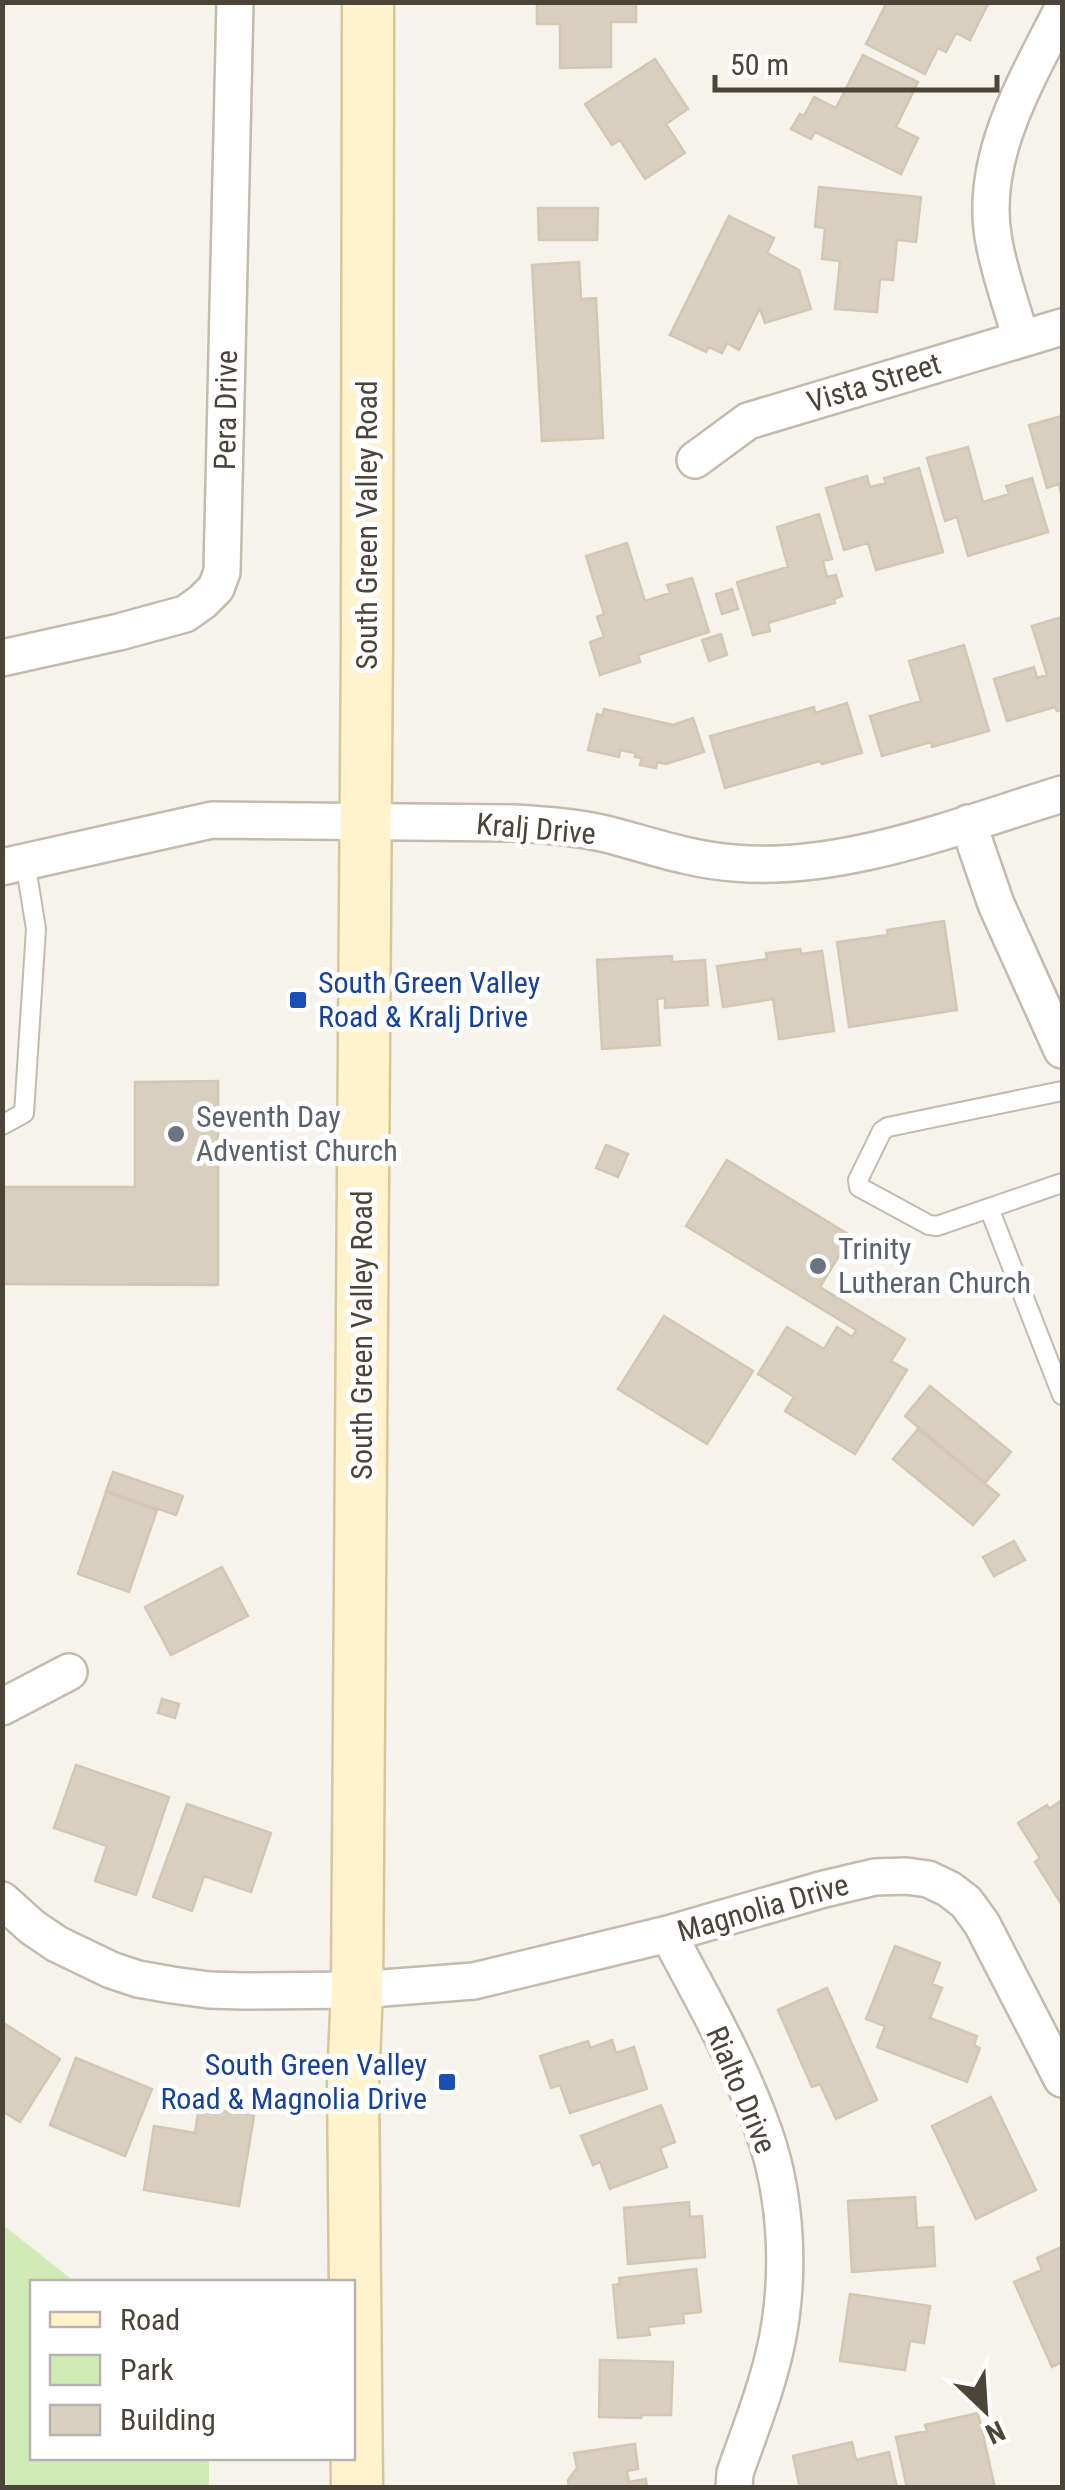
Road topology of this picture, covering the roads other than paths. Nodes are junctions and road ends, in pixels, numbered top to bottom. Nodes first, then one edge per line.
1 (235, 2) edge
2 (368, 2) edge
3 (1062, 10) edge
4 (1062, 327) edge
5 (1021, 339) junction
6 (695, 460) dead end
7 (2, 658) edge
8 (1062, 794) edge
9 (968, 822) junction
10 (366, 823) junction
11 (14, 864) edge
12 (1062, 1050) edge
13 (1062, 1091) edge
14 (2, 1124) edge
15 (1062, 1183) edge
16 (989, 1208) junction
17 (1062, 1395) edge
18 (70, 1672) dead end
19 (2, 1706) edge
20 (2, 1900) edge
21 (668, 1934) junction
22 (358, 1990) junction
23 (1062, 2079) edge
24 (355, 2280) edge
25 (355, 2286) edge
26 (357, 2488) edge
27 (734, 2488) edge

1 - 7 street, Pera Drive
2 - 10 main road, South Green Valley Road
3 - 5 street
4 - 5 street, Vista Street
5 - 6 street, Vista Street
8 - 9 street, Kralj Drive
9 - 10 street, Kralj Drive
9 - 12 street
10 - 11 street, Kralj Drive
10 - 22 main road, South Green Valley Road
11 - 14 lane
13 - 16 lane
15 - 16 lane
16 - 17 lane
18 - 19 street
20 - 22 street, Magnolia Drive
21 - 22 street, Magnolia Drive
21 - 23 street, Magnolia Drive
21 - 27 street, Rialto Drive
22 - 24 main road, South Green Valley Road
25 - 26 main road, South Green Valley Road

